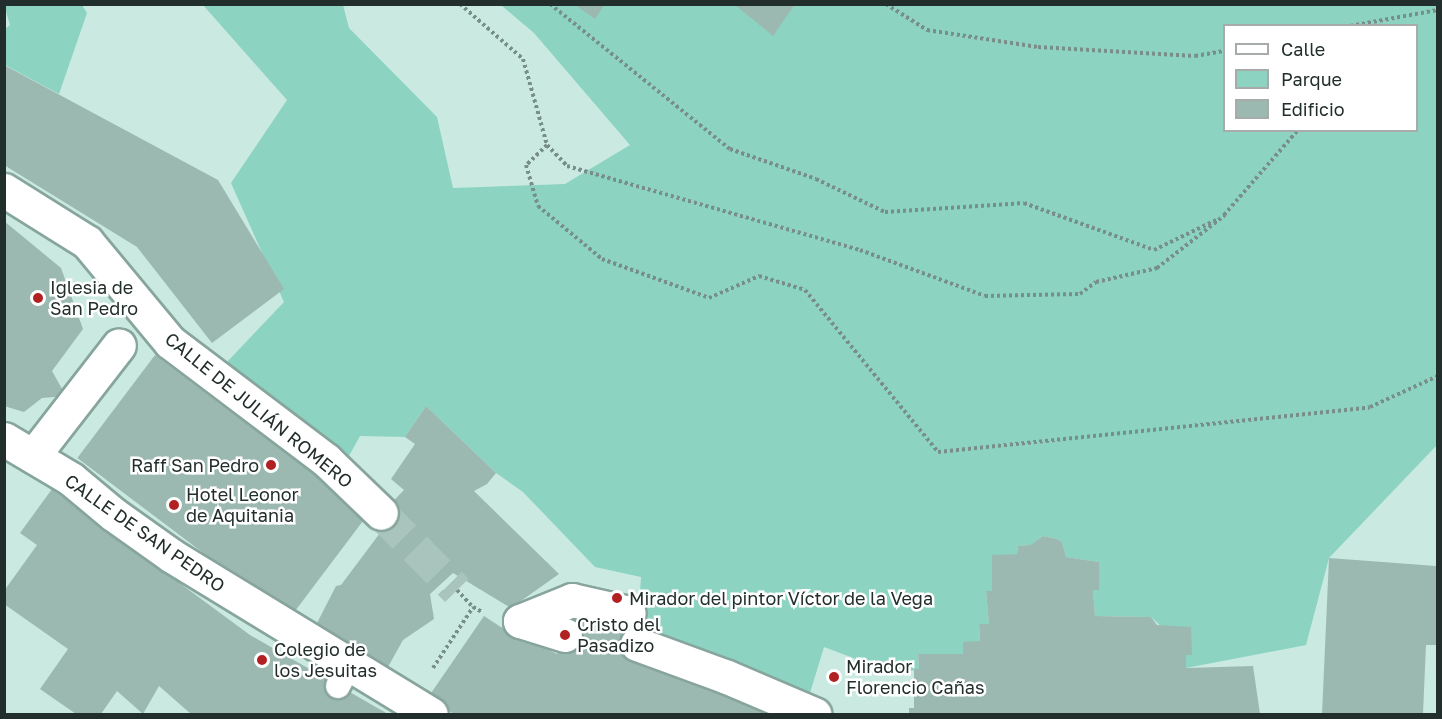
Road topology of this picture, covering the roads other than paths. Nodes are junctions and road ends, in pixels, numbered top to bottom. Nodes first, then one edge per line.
1 (4, 190) edge
2 (119, 345) dead end
3 (4, 439) edge
4 (33, 456) junction
5 (381, 513) tunnel mouth
6 (565, 635) dead end
7 (421, 708) edge
8 (814, 714) edge

1 - 5 street, CALLE DE JULIÁN ROMERO
2 - 4 street
3 - 4 street, CALLE DE SAN PEDRO
4 - 7 street, CALLE DE SAN PEDRO
6 - 8 street

